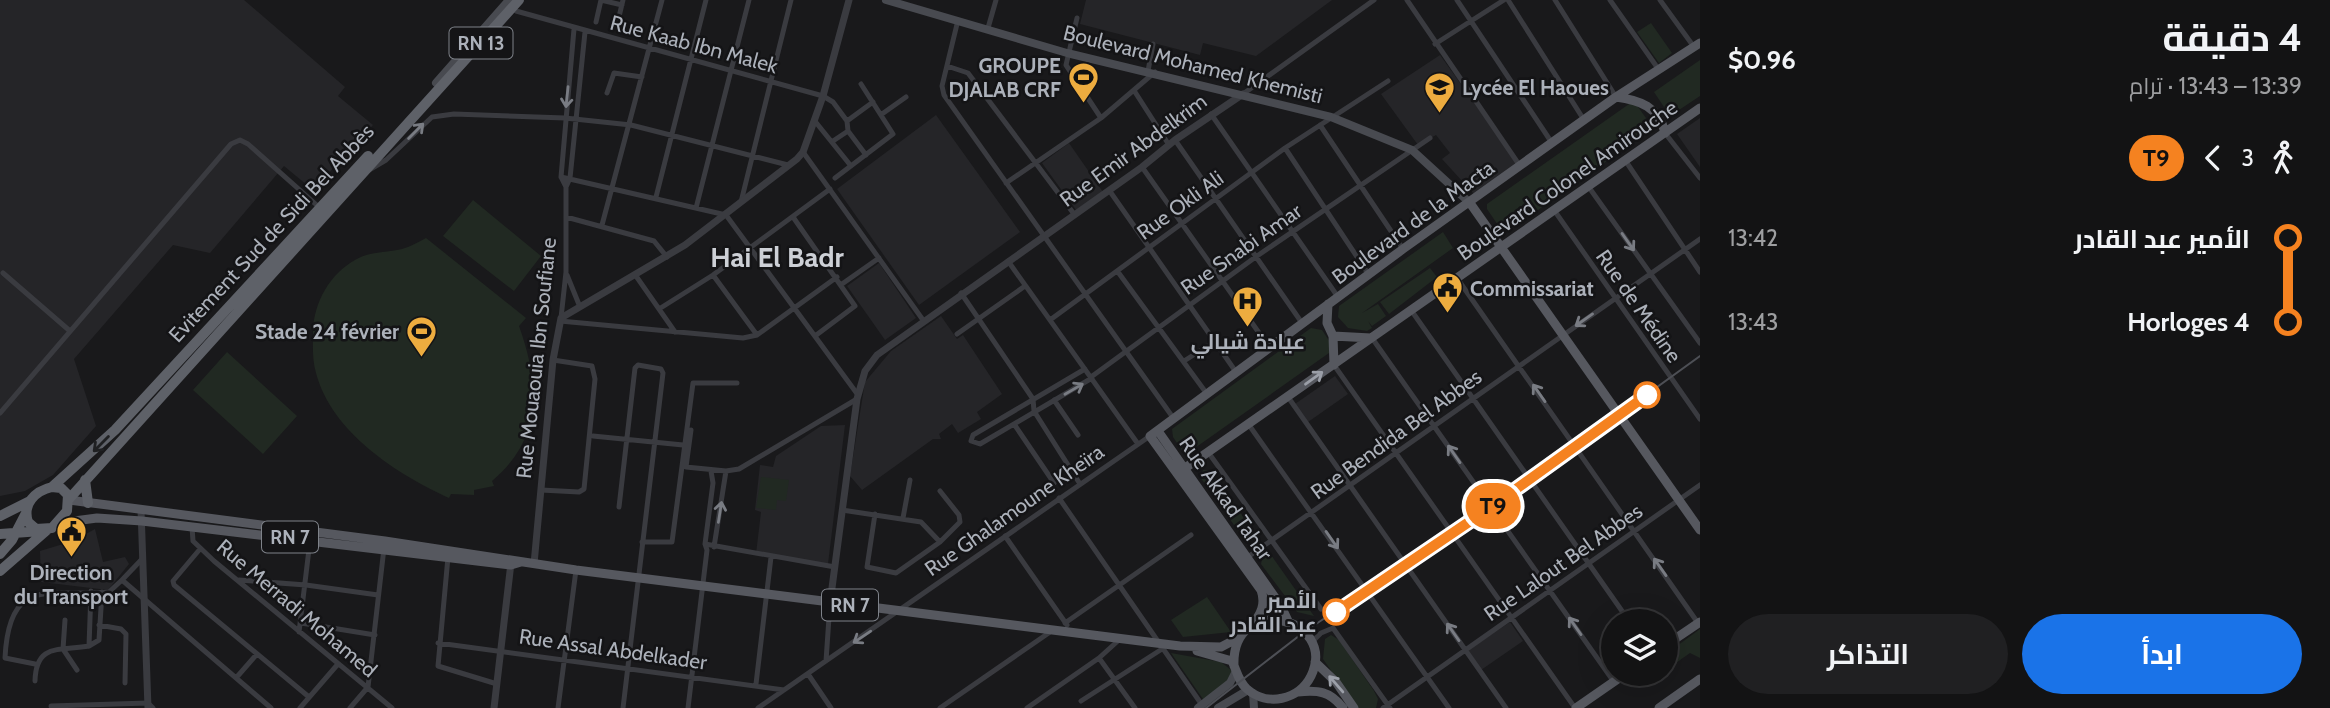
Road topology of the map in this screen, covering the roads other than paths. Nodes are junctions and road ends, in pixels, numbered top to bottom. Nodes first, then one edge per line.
1 (526, 0) edge
2 (601, 0) edge
3 (662, 0) edge
4 (706, 0) edge
5 (749, 0) edge
6 (791, 0) edge
7 (849, 0) edge
8 (886, 0) edge
9 (996, 0) edge
10 (1374, 0) edge
11 (1407, 0) edge
12 (1457, 0) edge
13 (1506, 0) edge
14 (1555, 0) edge
15 (1610, 0) edge
16 (1660, 0) edge
17 (515, 3) edge
18 (623, 3) edge
19 (1077, 18) dead end
20 (958, 20) junction
21 (1471, 21) junction
22 (596, 22) dead end
23 (617, 25) dead end
24 (989, 28) junction
25 (574, 29) junction
26 (585, 32) junction
27 (1153, 44) dead end
28 (1435, 44) junction
29 (1697, 45) edge
30 (650, 47) junction
31 (1067, 52) junction
32 (691, 58) junction
33 (947, 66) junction
34 (731, 70) junction
35 (1659, 70) junction
36 (1151, 71) junction
37 (642, 77) junction
38 (1647, 79) junction
39 (770, 81) junction
40 (1388, 81) dead end
41 (861, 84) dead end
42 (1135, 92) junction
43 (607, 93) dead end
44 (1243, 94) junction
45 (823, 96) junction
46 (906, 97) dead end
47 (1616, 97) junction
48 (1641, 101) junction
49 (873, 102) junction
50 (1700, 108) edge
51 (882, 114) junction
52 (1212, 114) junction
53 (1331, 117) junction
54 (565, 118) junction
55 (575, 118) junction
56 (1101, 118) junction
57 (814, 120) junction
58 (1584, 120) junction
59 (847, 121) junction
60 (631, 125) junction
61 (1320, 125) junction
62 (848, 131) junction
63 (1665, 133) junction
64 (672, 134) junction
65 (1430, 138) dead end
66 (833, 141) junction
67 (1172, 142) junction
68 (1553, 144) junction
69 (712, 145) junction
70 (1285, 148) junction
71 (1412, 150) junction
72 (803, 152) junction
73 (866, 155) junction
74 (751, 156) junction
75 (1625, 160) junction
76 (1034, 163) junction
77 (789, 166) junction
78 (851, 166) junction
79 (1520, 166) junction
80 (1142, 167) junction
81 (1251, 173) junction
82 (355, 177) junction
83 (561, 177) junction
84 (570, 178) junction
85 (835, 178) dead end
86 (1700, 178) edge
87 (1006, 183) junction
88 (1360, 186) junction
89 (1588, 186) junction
90 (566, 187) junction
91 (614, 187) junction
92 (830, 189) junction
93 (1109, 190) junction
94 (656, 197) junction
95 (1216, 200) junction
96 (741, 202) junction
97 (1470, 203) junction
98 (696, 208) junction
99 (323, 210) junction
100 (1324, 210) junction
101 (1554, 210) junction
102 (1074, 214) junction
103 (726, 215) junction
104 (566, 217) junction
105 (793, 217) junction
106 (1182, 223) junction
107 (602, 225) junction
108 (1292, 233) junction
109 (1044, 235) junction
110 (1700, 239) edge
111 (751, 247) junction
112 (1148, 248) junction
113 (1503, 248) junction
114 (1403, 249) junction
115 (1685, 249) junction
116 (1256, 256) junction
117 (667, 257) junction
118 (879, 258) junction
119 (1008, 261) junction
120 (566, 272) junction
121 (1118, 272) junction
122 (1700, 272) edge
123 (1650, 273) junction
124 (3, 274) dead end
125 (713, 275) junction
126 (1369, 275) junction
127 (636, 276) junction
128 (838, 277) junction
129 (1457, 278) junction
130 (1224, 281) junction
131 (842, 284) junction
132 (1025, 286) junction
133 (961, 293) junction
134 (1085, 295) junction
135 (1338, 297) junction
136 (1615, 299) junction
137 (1328, 304) junction
138 (1187, 306) junction
139 (580, 307) junction
140 (795, 308) junction
141 (659, 309) junction
142 (1411, 310) junction
143 (1311, 316) junction
144 (979, 318) junction
145 (561, 319) junction
146 (923, 320) junction
147 (1050, 320) junction
148 (1302, 323) junction
149 (1327, 323) junction
150 (1160, 327) junction
151 (71, 331) junction
152 (675, 332) junction
153 (957, 334) dead end
154 (757, 335) junction
155 (1333, 335) junction
156 (815, 336) junction
157 (1562, 336) junction
158 (1371, 338) junction
159 (1214, 342) junction
160 (1700, 343) edge
161 (1269, 347) junction
162 (1126, 353) junction
163 (554, 360) junction
164 (1184, 361) junction
165 (1334, 365) junction
166 (1518, 365) junction
167 (1084, 369) junction
168 (1236, 372) junction
169 (1091, 378) junction
170 (737, 383) dead end
171 (1208, 394) junction
172 (857, 397) junction
173 (1288, 397) junction
174 (1033, 398) junction
175 (1474, 399) junction
176 (1054, 400) junction
177 (1034, 411) junction
178 (0, 413) edge
179 (1699, 415) edge
180 (1174, 419) junction
181 (1014, 424) junction
182 (1249, 425) junction
183 (1434, 426) junction
184 (691, 430) dead end
185 (1154, 433) junction
186 (1079, 435) dead end
187 (593, 436) dead end
188 (626, 440) junction
189 (653, 443) junction
190 (1138, 444) junction
191 (683, 445) junction
192 (1208, 452) junction
193 (1395, 454) junction
194 (711, 471) junction
195 (1181, 471) junction
196 (725, 474) junction
197 (86, 478) junction
198 (910, 480) dead end
199 (713, 483) junction
200 (1054, 483) dead end
201 (1080, 484) junction
202 (1350, 485) junction
203 (1700, 485) edge
204 (52, 487) junction
205 (541, 490) junction
206 (940, 491) dead end
207 (1059, 498) junction
208 (69, 499) junction
209 (30, 500) junction
210 (1679, 500) junction
211 (88, 503) junction
212 (619, 508) dead end
213 (141, 510) junction
214 (842, 510) junction
215 (26, 513) junction
216 (167, 513) junction
217 (1313, 513) junction
218 (875, 514) junction
219 (0, 516) edge
220 (903, 518) junction
221 (142, 521) junction
222 (59, 523) junction
223 (166, 524) junction
224 (216, 524) junction
225 (192, 527) junction
226 (1700, 530) edge
227 (44, 531) junction
228 (1636, 532) junction
229 (0, 534) edge
230 (15, 534) junction
231 (311, 535) junction
232 (1005, 536) junction
233 (1191, 536) dead end
234 (1271, 539) junction
235 (642, 542) junction
236 (940, 542) junction
237 (384, 545) junction
238 (706, 547) junction
239 (714, 547) junction
240 (200, 549) junction
241 (0, 554) edge
242 (144, 557) junction
243 (447, 557) junction
244 (771, 557) junction
245 (1244, 559) junction
246 (515, 562) junction
247 (534, 564) junction
248 (1589, 564) junction
249 (835, 567) junction
250 (576, 570) junction
251 (0, 571) edge
252 (639, 578) junction
253 (122, 580) junction
254 (237, 580) junction
255 (306, 585) junction
256 (703, 586) junction
257 (1119, 586) junction
258 (91, 591) junction
259 (1550, 591) junction
260 (102, 592) junction
261 (767, 594) junction
262 (378, 595) junction
263 (144, 602) junction
264 (830, 603) junction
265 (1321, 609) dead end
266 (1621, 609) edge
267 (896, 611) junction
268 (1512, 618) junction
269 (65, 620) dead end
270 (1288, 621) junction
271 (1699, 622) edge
272 (300, 623) junction
273 (99, 625) junction
274 (1252, 625) junction
275 (1068, 627) junction
276 (1055, 629) junction
277 (299, 632) junction
278 (375, 635) junction
279 (1240, 637) junction
280 (1678, 637) edge
281 (1122, 638) junction
282 (438, 643) junction
283 (1311, 643) junction
284 (89, 646) junction
285 (1160, 646) junction
286 (1180, 646) junction
287 (63, 649) junction
288 (501, 650) junction
289 (1465, 650) junction
290 (257, 654) junction
291 (1100, 658) junction
292 (564, 659) junction
293 (826, 661) junction
294 (1315, 662) junction
295 (35, 664) junction
296 (338, 664) junction
297 (1601, 664) edge
298 (629, 667) junction
299 (1235, 669) junction
300 (77, 670) dead end
301 (808, 674) junction
302 (690, 676) junction
303 (1427, 677) junction
304 (236, 678) junction
305 (1114, 679) junction
306 (1700, 679) edge
307 (34, 681) dead end
308 (125, 682) dead end
309 (497, 684) junction
310 (756, 684) junction
311 (1608, 686) edge
312 (368, 687) junction
313 (784, 690) junction
314 (1251, 692) junction
315 (1297, 692) junction
316 (309, 697) junction
317 (1081, 701) dead end
318 (1271, 704) edge
319 (51, 706) edge
320 (150, 706) edge
321 (763, 707) edge
322 (1200, 707) edge
323 (1387, 707) edge
324 (271, 708) edge
325 (300, 708) edge
326 (350, 708) edge
327 (392, 708) edge
328 (494, 708) edge
329 (558, 708) edge
330 (623, 708) edge
331 (688, 708) edge
332 (831, 708) edge
333 (940, 708) edge
334 (1027, 708) edge
335 (1135, 708) edge
336 (1217, 708) edge
337 (1254, 708) edge
338 (1343, 708) edge
339 (1354, 708) edge
340 (1449, 708) edge
341 (1506, 708) edge
342 (1576, 708) edge
343 (1659, 708) edge

1 - 17 main road
2 - 18 street
2 - 22 street
3 - 30 street
4 - 32 street
5 - 34 street
6 - 39 street
7 - 45 street
8 - 20 main road, Boulevard Mohamed Khemisti
9 - 24 street
10 - 44 street
11 - 28 street
12 - 21 street
13 - 21 street
13 - 58 street
14 - 47 street
15 - 35 street
16 - 29 street
17 - 25 street, Rue Kaab Ibn Malek
17 - 82 highway, Evitement Sud de Sidi Bel Abbès / RN 13
18 - 23 street
19 - 31 street
20 - 24 main road, Boulevard Mohamed Khemisti
20 - 33 street
21 - 28 street
21 - 68 street
24 - 31 main road, Boulevard Mohamed Khemisti
25 - 26 street, Rue Kaab Ibn Malek
25 -> 54 street
26 - 30 street, Rue Kaab Ibn Malek
26 - 55 street, Rue Mouaouia Ibn Soufiane
27 - 36 street
28 - 79 street
29 - 35 main road, Boulevard de la Macta
30 - 32 street, Rue Kaab Ibn Malek
30 - 37 street
31 - 36 main road, Boulevard Mohamed Khemisti
31 - 56 street
32 - 34 street, Rue Kaab Ibn Malek
32 - 64 street
33 - 76 street
33 - 87 street
34 - 39 street, Rue Kaab Ibn Malek
34 - 69 street
35 - 38 main road, Boulevard de la Macta
36 - 42 street
36 - 44 main road, Boulevard Mohamed Khemisti
37 - 43 street
37 - 60 street
38 - 47 main road, Boulevard de la Macta
38 - 48 main road
39 - 45 street, Rue Kaab Ibn Malek
39 - 74 street
40 - 53 street, Rue Okli Ali
41 - 49 street
42 - 56 street
42 - 67 street
44 - 52 street, Rue Emir Abdelkrim
44 - 53 main road, Boulevard Mohamed Khemisti
45 - 57 street
45 - 59 street
46 - 51 street
47 - 48 main road
47 - 58 main road, Boulevard de la Macta
48 - 63 main road
49 - 51 street
49 - 59 street
50 - 63 main road, Boulevard Colonel Amirouche
51 - 73 street
52 - 67 street, Rue Emir Abdelkrim
52 - 81 street
53 - 61 street, Rue Okli Ali
53 - 71 main road, Boulevard Mohamed Khemisti
54 - 55 street
82 -> 54 street
54 - 83 street
55 - 60 street
55 - 84 street, Rue Mouaouia Ibn Soufiane
56 - 76 street
57 - 66 street
57 - 72 street
58 - 68 main road, Boulevard de la Macta
59 - 62 street
60 - 64 street
60 - 91 street
61 - 70 street, Rue Okli Ali
61 - 88 street
62 - 66 street
62 - 73 street
63 - 75 main road, Boulevard Colonel Amirouche
63 - 86 street
64 - 69 street
64 - 94 street
65 - 71 street, Rue Snabi Amar
66 - 78 street
67 - 80 street, Rue Emir Abdelkrim
67 - 95 street
68 - 79 main road, Boulevard de la Macta
69 - 74 street
69 - 98 street
70 - 81 street, Rue Okli Ali
70 - 100 street
71 - 88 street, Rue Snabi Amar
71 - 97 main road, Boulevard Mohamed Khemisti
72 - 77 street
72 - 92 street
73 - 78 street
74 - 77 street
74 - 96 street
75 - 89 main road, Boulevard Colonel Amirouche
75 - 115 street
76 - 87 street
76 - 102 street
77 - 96 street
78 - 85 street
79 - 97 main road, Boulevard de la Macta
80 - 93 street, Rue Emir Abdelkrim
80 - 106 street
81 - 95 street, Rue Okli Ali
81 - 108 street
82 - 99 highway, Evitement Sud de Sidi Bel Abbès
83 - 84 street
83 - 90 street
84 - 90 street, Rue Mouaouia Ibn Soufiane
84 - 91 street
87 - 109 street
88 - 100 street, Rue Snabi Amar
88 - 114 street
89 - 101 main road, Boulevard Colonel Amirouche
89 -> 123 street
90 - 104 street, Rue Mouaouia Ibn Soufiane
91 - 94 street
91 - 107 street
92 - 105 street
92 - 118 street
93 - 102 street, Rue Emir Abdelkrim
93 - 112 street
94 - 98 street
95 - 106 street, Rue Okli Ali
95 - 116 street
96 - 103 street
97 - 113 main road
97 - 114 main road, Boulevard de la Macta
98 - 103 street
99 - 151 street
99 - 197 highway, Evitement Sud de Sidi Bel Abbès
99 -> 204 highway, Evitement Sud de Sidi Bel Abbès
100 - 108 street, Rue Snabi Amar
100 - 126 street
101 - 113 main road, Boulevard Colonel Amirouche
101 - 136 street, Rue de Médine
102 - 109 street, Rue Emir Abdelkrim
103 - 111 street
103 - 117 street
104 - 107 street
104 - 120 street, Rue Mouaouia Ibn Soufiane
105 - 111 street
105 - 128 street
106 - 112 street, Rue Okli Ali
106 - 130 street
107 - 117 street
108 - 116 street, Rue Snabi Amar
108 - 135 street
109 - 119 street, Rue Emir Abdelkrim
109 - 134 street
110 - 115 street, Rue Bendida Bel Abbes
111 - 125 street
111 - 140 street
112 - 121 street, Rue Okli Ali
112 - 138 street
113 - 129 main road, Boulevard Colonel Amirouche
113 - 157 main road
114 - 126 main road, Boulevard de la Macta
115 - 122 street
115 - 123 street, Rue Bendida Bel Abbes
116 - 130 street, Rue Snabi Amar
116 - 148 street
117 - 127 street
118 - 131 street
118 - 146 street
119 - 132 street
119 - 133 street, Rue Emir Abdelkrim
120 - 139 street
120 - 145 street, Rue Mouaouia Ibn Soufiane
121 - 134 street, Rue Okli Ali
121 - 150 street
123 - 136 street, Rue Bendida Bel Abbes
123 - 160 street
124 - 151 street
125 - 141 street
125 - 154 street
126 - 135 main road, Boulevard de la Macta
127 - 139 street
127 - 141 street
128 - 131 street
128 - 140 street
129 - 142 main road, Boulevard Colonel Amirouche
129 - 166 street
130 - 138 street, Rue Snabi Amar
130 - 161 street
131 - 156 street
132 - 144 street
132 - 147 street
133 - 144 street
133 - 146 street, Rue Emir Abdelkrim
134 - 147 street, Rue Okli Ali
134 - 162 street
135 - 137 main road, Boulevard de la Macta
136 -> 157 street, Rue Bendida Bel Abbes
136 - 179 street, Rue de Médine
137 - 143 main road, Boulevard de la Macta
137 - 149 main road
138 - 150 street, Rue Snabi Amar
138 - 159 street
139 - 145 street
140 - 154 street
140 - 156 street
141 - 152 street
142 - 158 main road, Boulevard Colonel Amirouche
142 - 175 street
143 - 148 main road, Boulevard de la Macta
143 - 149 main road
144 - 153 street
144 - 174 street
145 - 152 street
145 - 163 street, Rue Mouaouia Ibn Soufiane
146 - 172 street, Rue Emir Abdelkrim
147 - 167 street
148 - 161 main road, Boulevard de la Macta
149 - 155 main road
150 - 162 street, Rue Snabi Amar
150 - 164 street
151 - 178 street
152 - 154 street
155 - 158 main road
155 - 165 main road
156 - 172 street
157 - 166 street, Rue Bendida Bel Abbes
157 - 210 main road
158 - 165 main road, Boulevard Colonel Amirouche
158 - 183 street
159 - 164 street
159 - 168 street
161 - 168 main road, Boulevard de la Macta
162 - 169 street, Rue Snabi Amar
162 - 180 street
163 - 205 street, Rue Mouaouia Ibn Soufiane
163 - 205 street
164 - 171 street
173 -> 165 main road, Boulevard Colonel Amirouche
165 - 193 street
166 - 175 street, Rue Bendida Bel Abbes
228 -> 166 street
167 - 169 street
167 - 174 street
168 - 171 main road, Boulevard de la Macta
176 -> 169 street, Rue Snabi Amar
169 - 190 street
170 - 191 street
171 - 180 main road, Boulevard de la Macta
172 - 196 street
172 - 214 street
173 - 182 main road, Boulevard Colonel Amirouche
173 - 202 street
174 - 177 street
174 - 181 street, Rue Snabi Amar
175 - 183 street, Rue Bendida Bel Abbes
175 - 248 street
176 - 177 street, Rue Snabi Amar
176 - 186 street
177 - 181 street, Rue Snabi Amar
177 - 201 street
180 - 185 main road, Boulevard de la Macta
181 - 200 street
182 - 192 main road, Boulevard Colonel Amirouche
182 - 217 street
183 - 193 street, Rue Bendida Bel Abbes
259 -> 183 street
184 - 194 street
185 - 190 street, Rue Ghalamoune Kheïra
185 - 195 main road, Rue Akkad Tahar
187 - 188 street
188 - 189 street
188 - 189 street
188 - 212 street
189 - 191 street
189 - 235 street
190 - 201 street, Rue Ghalamoune Kheïra
191 - 235 street
192 - 195 main road, Boulevard Colonel Amirouche
192 - 234 street
193 - 202 street, Rue Bendida Bel Abbes
193 - 268 street
194 - 196 street
194 - 199 street
195 - 245 main road, Rue Akkad Tahar
196 - 199 street
239 -> 196 street
197 - 208 highway, Evitement Sud de Sidi Bel Abbès
197 - 211 highway
198 - 220 street
199 - 238 street
201 - 207 street, Rue Ghalamoune Kheïra
202 - 217 street, Rue Bendida Bel Abbes
289 -> 202 street
203 - 210 street, Rue Lalout Bel Abbes
204 - 208 highway
204 - 209 highway
205 - 247 street, Rue Mouaouia Ibn Soufiane
206 - 236 street
207 - 232 street, Rue Ghalamoune Kheïra
207 - 257 street
208 - 211 main road, RN 7
208 - 222 highway
209 - 215 highway
209 - 219 highway
210 - 226 main road
210 - 228 street, Rue Lalout Bel Abbes
211 - 213 main road, RN 7
213 - 216 main road, RN 7
213 - 221 street
214 - 218 street
214 - 249 street
215 - 227 highway
215 - 230 highway
216 - 223 main road
216 - 224 main road, RN 7
217 - 234 street, Rue Bendida Bel Abbes
217 -> 303 street
218 - 220 street
218 - 236 street
220 - 236 street
221 - 222 main road, RN 7
221 - 223 main road, RN 7
221 - 242 street
222 - 227 highway
223 - 225 main road, RN 7
224 - 225 main road, RN 7
224 - 231 main road, RN 7
225 - 240 street, Rue Merradi Mohamed
227 - 230 highway
227 - 251 highway
228 - 248 street, Rue Lalout Bel Abbes
271 -> 228 street
229 - 230 highway
230 - 241 highway
231 - 237 main road, RN 7
231 - 255 street
232 - 267 street, Rue Ghalamoune Kheïra
232 - 275 street
233 - 257 street
234 - 245 street, Rue Bendida Bel Abbes
234 - 265 street
235 - 252 street
237 - 243 main road, RN 7
237 - 246 main road, RN 7
237 - 262 street
238 - 239 street
238 - 256 street
239 - 244 street
240 - 254 street, Rue Merradi Mohamed
240 - 290 street
242 - 253 street
242 - 263 street
243 - 246 main road, RN 7
243 - 282 street
244 - 249 street
244 - 261 street
245 - 270 main road, Rue Akkad Tahar
245 - 274 main road, Rue Akkad Tahar
246 - 247 main road, RN 7
246 - 288 street
247 - 250 main road, RN 7
248 - 259 street, Rue Lalout Bel Abbes
248 - 266 street
249 - 264 street
250 - 252 main road, RN 7
250 - 292 street
252 - 256 main road, RN 7
252 - 298 street
253 - 260 street
253 - 263 street
254 - 255 street
254 - 277 street, Rue Merradi Mohamed
255 - 262 street
255 - 272 street
256 - 261 main road, RN 7
256 - 302 street
257 - 275 street
257 - 285 street
258 - 260 street
258 - 284 street
258 - 295 street
259 - 268 street, Rue Lalout Bel Abbes
297 -> 259 street
260 - 273 street
261 - 264 main road, RN 7
261 - 310 street
262 - 278 street
263 - 304 street
263 - 320 street
264 - 267 main road, RN 7
264 - 293 street
267 - 276 main road, RN 7
267 -> 293 street, Rue Ghalamoune Kheïra
268 - 289 street, Rue Lalout Bel Abbes
268 - 342 street
269 - 287 street
270 - 274 main road
270 - 283 main road
271 - 280 main road
272 - 277 street
272 - 278 street
273 - 284 street
273 - 308 street
274 - 279 main road
275 - 276 main road, RN 7
275 - 281 main road, RN 7
276 - 333 street
277 - 296 street, Rue Merradi Mohamed
278 - 312 street
279 - 286 main road, RN 7
279 - 299 main road
281 - 285 main road, RN 7
281 - 291 street
282 - 288 street, Rue Assal Abdelkader
282 - 309 street
283 - 294 main road
283 - 323 street
284 - 287 street
285 - 286 main road, RN 7
285 - 305 street
285 - 322 street
286 - 299 main road, RN 7
287 - 295 street
287 - 300 street
288 - 292 street, Rue Assal Abdelkader
288 - 309 street
289 - 303 street, Rue Lalout Bel Abbes
289 - 341 street
290 - 304 street
290 - 316 street
291 - 305 street
291 - 334 street
292 - 298 street, Rue Assal Abdelkader
292 - 329 street
293 - 301 street, Rue Ghalamoune Kheïra
294 - 315 main road
339 -> 294 main road
295 - 307 street
296 - 312 street, Rue Merradi Mohamed
296 - 316 street
298 - 302 street, Rue Assal Abdelkader
298 - 330 street
299 - 314 main road
299 - 322 main road
301 - 313 street, Rue Ghalamoune Kheïra
301 - 332 street
302 - 310 street, Rue Assal Abdelkader
302 - 331 street
303 - 323 street, Rue Lalout Bel Abbes
303 - 340 street
304 - 324 street
305 - 317 street
305 - 335 street
306 - 343 main road
309 - 328 street
310 - 313 street, Rue Assal Abdelkader
311 - 342 main road
312 - 326 street
312 - 327 street, Rue Merradi Mohamed
313 - 321 street, Rue Ghalamoune Kheïra
314 - 318 main road
314 - 336 main road
314 - 337 main road
315 - 318 main road
315 - 338 main road
316 - 325 street
319 - 320 street

